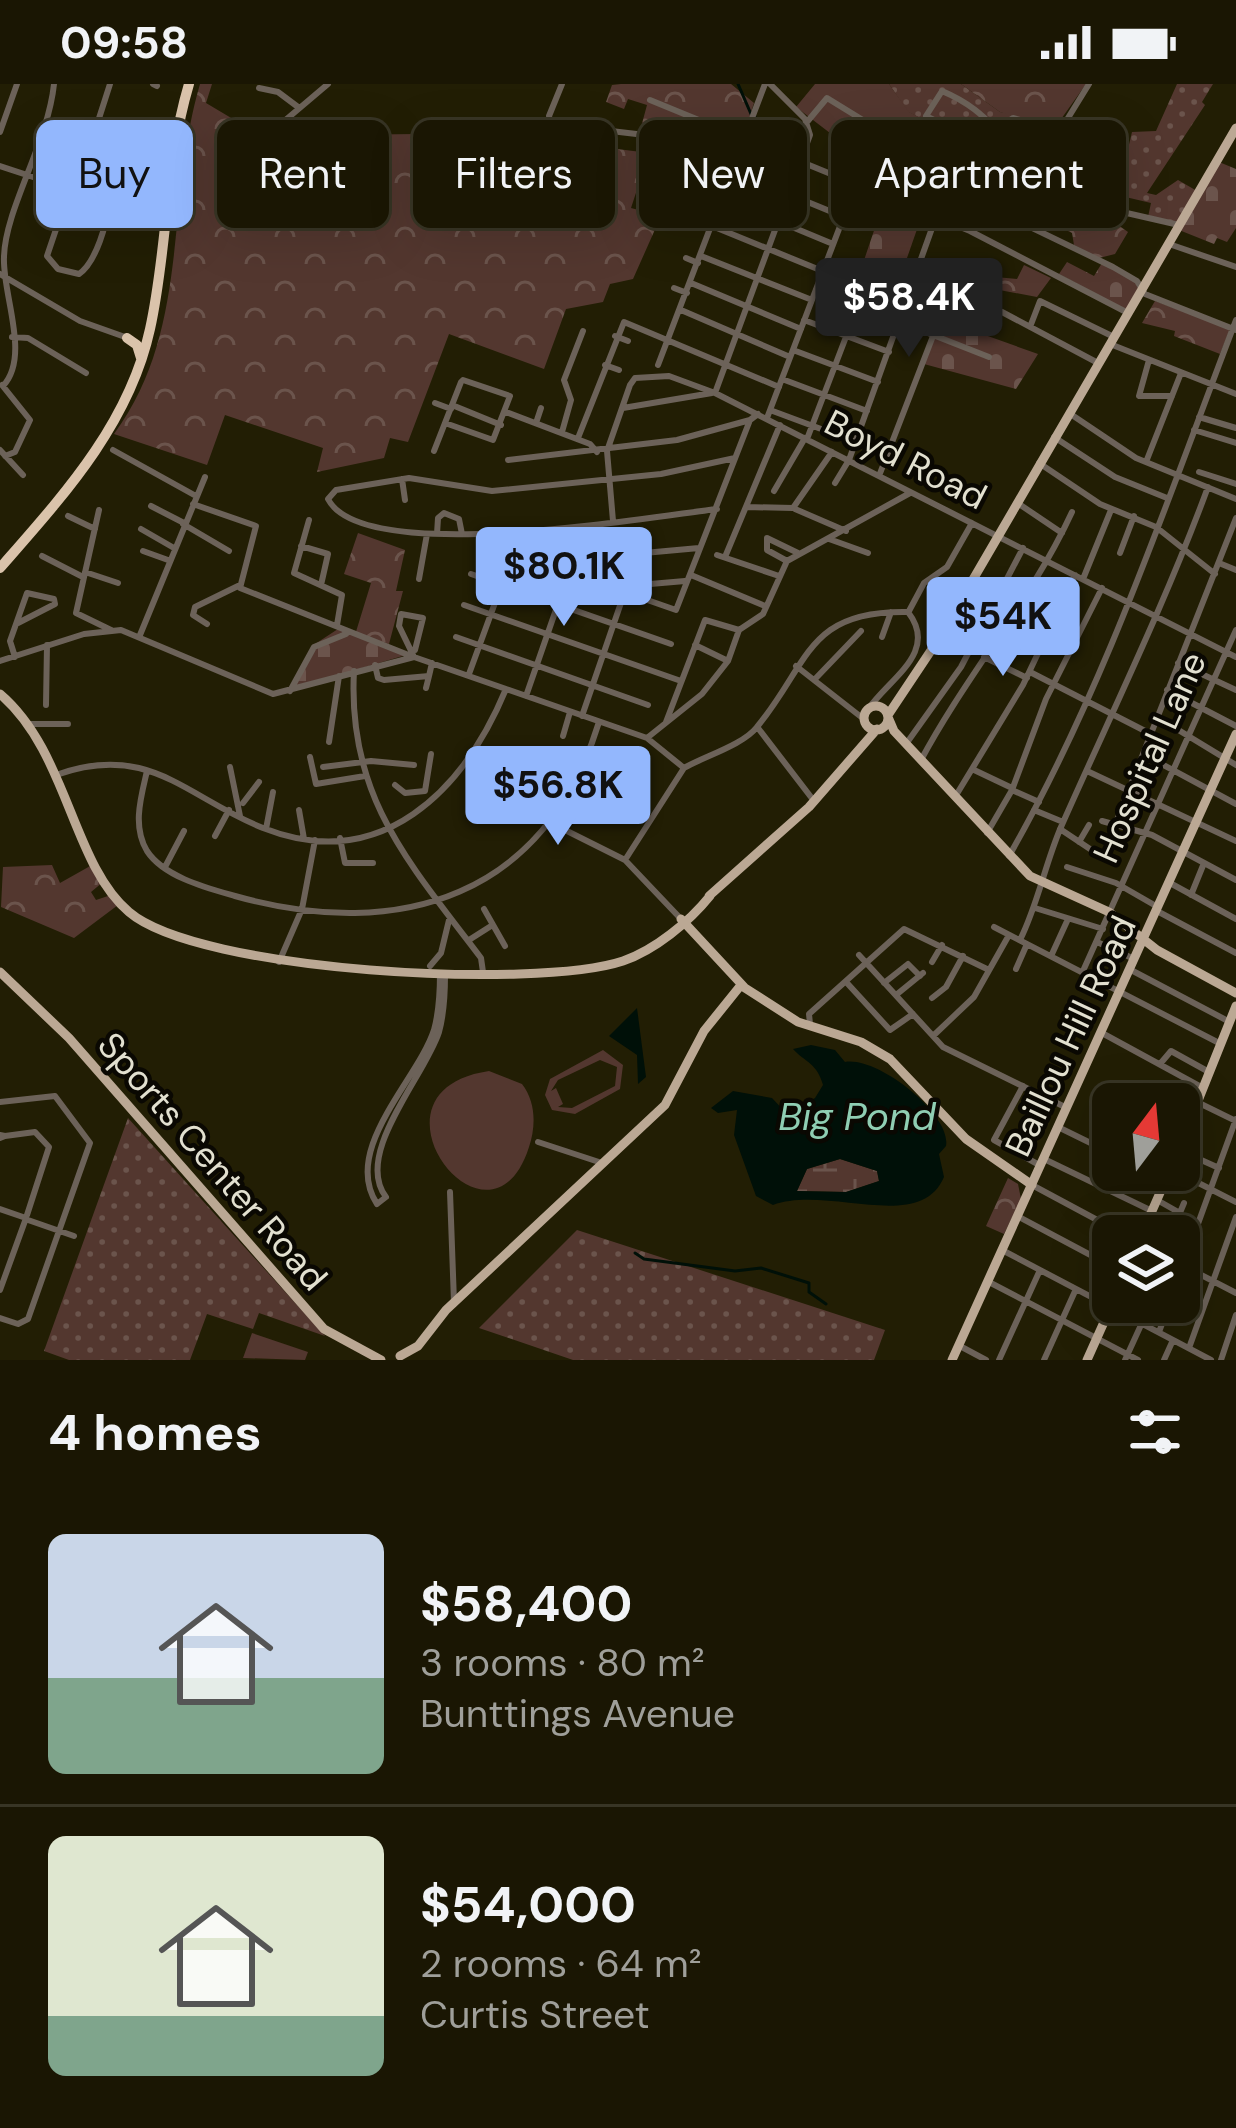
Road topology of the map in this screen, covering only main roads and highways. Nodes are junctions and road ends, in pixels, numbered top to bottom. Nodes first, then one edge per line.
1 (189, 84) edge
2 (1236, 128) edge
3 (1231, 146) edge
4 (127, 338) road end
5 (141, 362) junction
6 (2, 564) edge
7 (3, 698) edge
8 (874, 720) junction
9 (1236, 730) edge
10 (681, 922) junction
11 (1144, 940) junction
12 (0, 969) edge
13 (741, 988) junction
14 (1236, 992) edge
15 (1236, 1006) edge
16 (699, 1045) junction
17 (914, 1081) junction
18 (1200, 1096) edge
19 (1032, 1185) junction
20 (454, 1302) junction
21 (318, 1320) junction
22 (1103, 1323) edge
23 (403, 1359) edge
24 (381, 1360) edge
25 (952, 1360) edge
26 (1087, 1360) edge

1 - 5 highway
2 - 3 main road
3 - 8 main road
4 - 5 highway
5 - 6 highway
7 - 10 main road
8 - 10 main road
8 - 11 main road
9 - 11 main road, Baillou Hill Road
10 - 13 main road
11 - 14 main road
11 - 19 main road, Baillou Hill Road
12 - 21 main road, Sports Center Road
13 - 16 main road
13 - 17 main road
13 - 17 main road
15 - 18 main road
16 - 20 main road
16 - 20 main road
17 - 19 main road
19 - 25 main road, Baillou Hill Road
20 - 23 main road
21 - 23 main road, Sports Center Road
21 - 24 main road, Sports Center Road
22 - 26 main road

